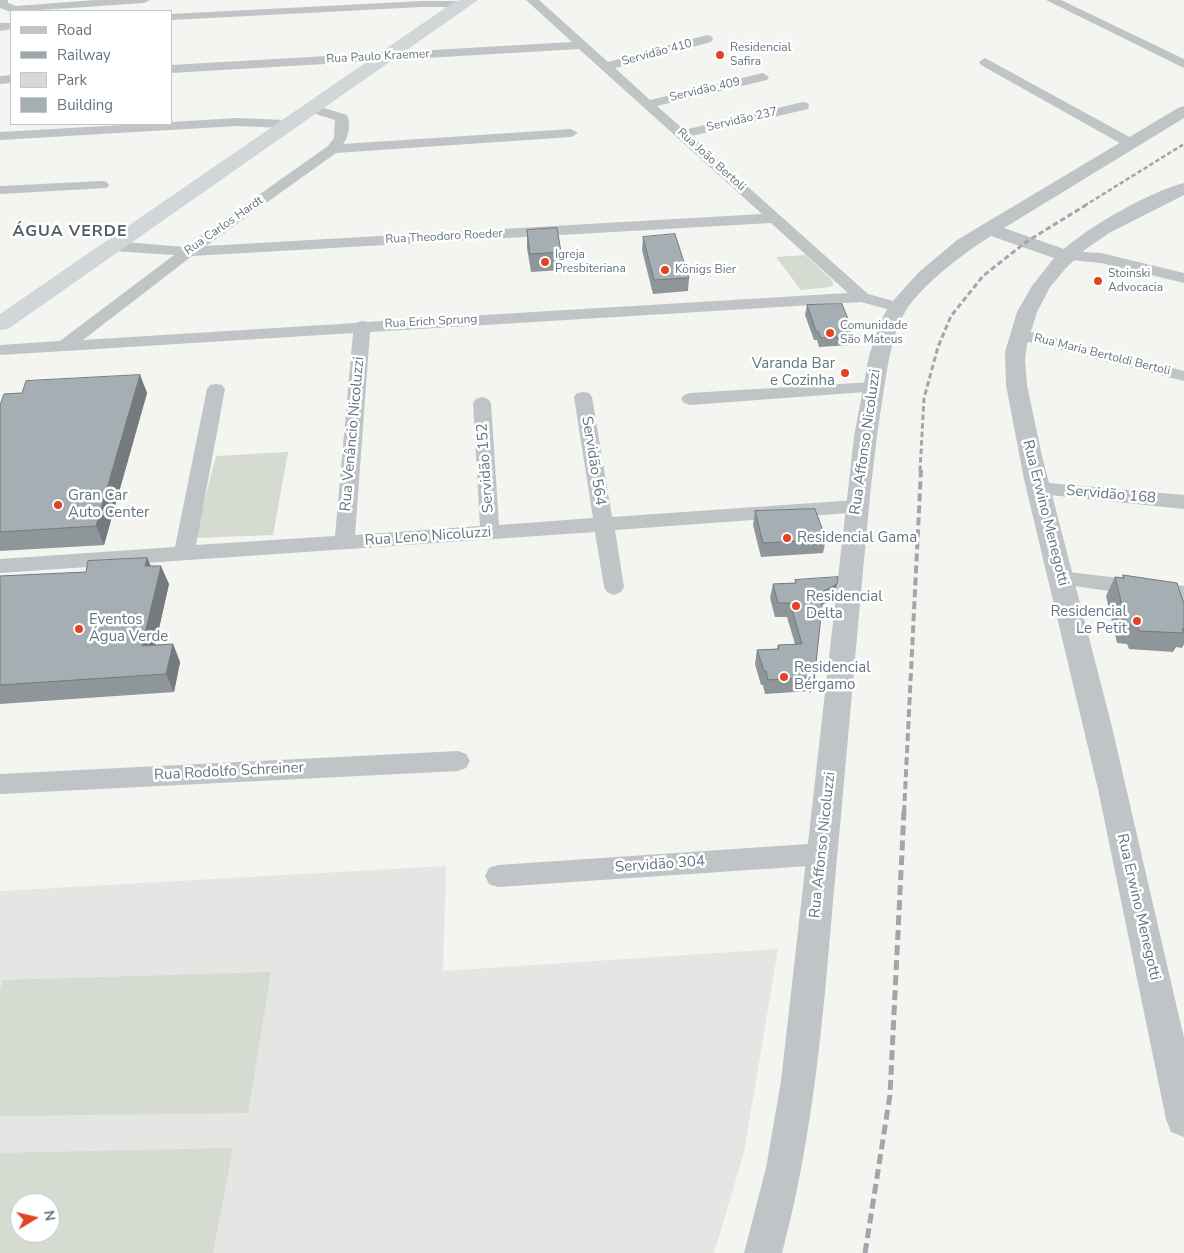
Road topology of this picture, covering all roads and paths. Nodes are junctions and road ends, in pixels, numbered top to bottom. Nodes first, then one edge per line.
1 (2, 0) edge
2 (144, 0) edge
3 (532, 0) edge
4 (1052, 0) edge
5 (462, 3) edge
6 (172, 18) edge
7 (705, 38) dead end
8 (584, 45) junction
9 (384, 57) junction
10 (985, 62) dead end
11 (1184, 64) edge
12 (605, 65) junction
13 (172, 69) edge
14 (763, 77) dead end
15 (648, 104) junction
16 (803, 106) dead end
17 (311, 108) junction
18 (1184, 110) edge
19 (286, 124) junction
20 (570, 133) dead end
21 (682, 134) junction
22 (0, 136) edge
23 (1130, 143) junction
24 (333, 149) junction
25 (102, 185) dead end
26 (1184, 188) edge
27 (0, 190) edge
28 (776, 218) junction
29 (989, 229) junction
30 (112, 246) junction
31 (188, 252) junction
32 (1066, 256) junction
33 (1184, 278) edge
34 (862, 297) junction
35 (898, 307) junction
36 (0, 324) edge
37 (362, 326) junction
38 (1019, 334) junction
39 (64, 346) junction
40 (0, 350) edge
41 (1184, 376) edge
42 (873, 386) junction
43 (216, 389) dead end
44 (582, 397) dead end
45 (690, 399) dead end
46 (482, 403) dead end
47 (1038, 488) junction
48 (1184, 502) edge
49 (856, 507) junction
50 (603, 524) junction
51 (490, 532) junction
52 (344, 543) junction
53 (184, 554) junction
54 (0, 566) edge
55 (1061, 578) junction
56 (614, 587) dead end
57 (1184, 594) edge
58 (458, 761) dead end
59 (0, 784) edge
60 (823, 854) junction
61 (498, 876) dead end
62 (1184, 1119) edge
63 (763, 1253) edge

1 - 2 street
3 - 8 street, Rua João Bertoli
4 - 11 street
5 - 6 street
5 - 9 highway
7 - 12 street, Servidão 410
8 - 9 street, Rua Paulo Kraemer
8 - 12 street, Rua João Bertoli
9 - 13 street, Rua Paulo Kraemer
9 - 17 highway
10 - 23 street
12 - 15 street, Rua João Bertoli
14 - 15 street, Servidão 409
15 - 21 street, Rua João Bertoli
16 - 21 street, Servidão 237
17 - 19 highway
17 - 24 street
18 - 23 street, Rua Affonso Nicoluzzi
19 - 22 street
19 - 30 highway
20 - 24 street
21 - 28 street, Rua João Bertoli
23 - 29 street, Rua Affonso Nicoluzzi
24 - 31 street, Rua Carlos Hardt
25 - 27 street
26 - 32 street, Rua Erwino Menegotti
28 - 31 street, Rua Theodoro Roeder
28 - 34 street, Rua João Bertoli
29 - 32 street
29 - 35 street, Rua Affonso Nicoluzzi
30 - 31 street, Rua Theodoro Roeder
30 - 36 highway
31 - 39 street, Rua Carlos Hardt
32 - 33 street
32 - 38 street, Rua Erwino Menegotti
34 - 35 street, Rua João Bertoli
34 - 37 street, Rua Erich Sprung
35 - 42 street, Rua Affonso Nicoluzzi
37 - 39 street, Rua Erich Sprung
37 - 52 street, Rua Venâncio Nicoluzzi
38 - 41 street, Rua Maria Bertoldi Bertoli
38 - 47 street, Rua Erwino Menegotti
39 - 40 street, Rua Erich Sprung
42 - 45 street
42 - 49 street, Rua Affonso Nicoluzzi
43 - 53 street
44 - 50 street, Servidão 564
46 - 51 street, Servidão 152
47 - 48 street, Servidão 168
47 - 55 street, Rua Erwino Menegotti
49 - 50 street, Rua Leno Nicoluzzi
49 - 60 street, Rua Affonso Nicoluzzi
50 - 51 street, Rua Leno Nicoluzzi
50 - 56 street, Servidão 564
51 - 52 street, Rua Leno Nicoluzzi
52 - 53 street, Rua Leno Nicoluzzi
53 - 54 street, Rua Leno Nicoluzzi
55 - 57 street
55 - 62 street, Rua Erwino Menegotti
58 - 59 street, Rua Rodolfo Schreiner
60 - 61 street, Servidão 304
60 - 63 street, Rua Affonso Nicoluzzi

